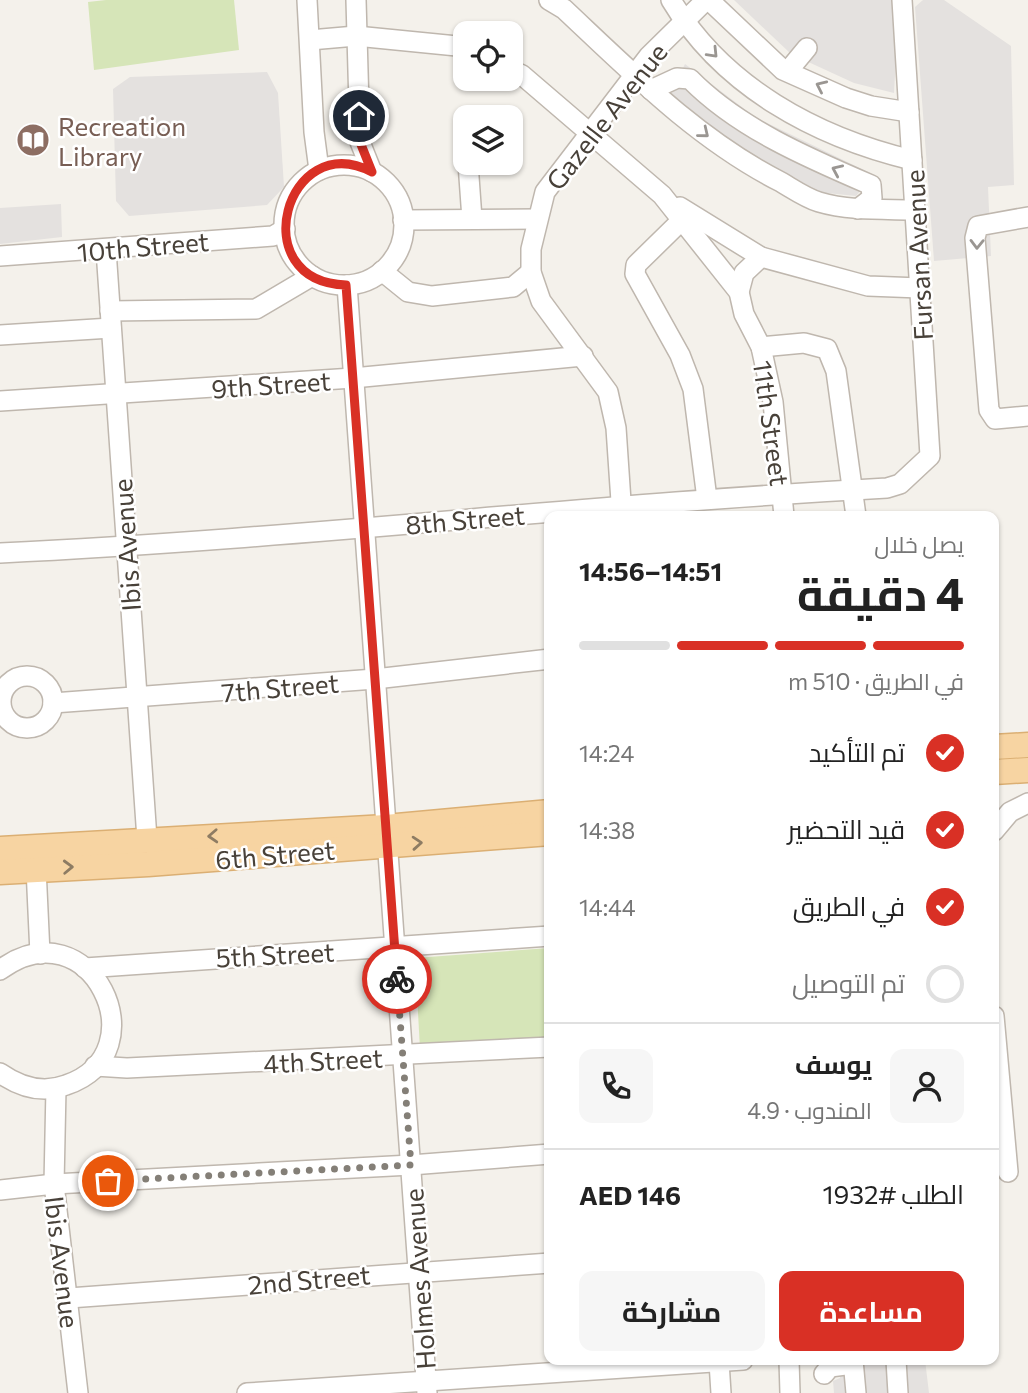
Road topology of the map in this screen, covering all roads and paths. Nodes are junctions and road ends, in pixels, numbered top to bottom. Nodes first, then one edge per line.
1 (307, 0) edge
2 (356, 0) edge
3 (549, 0) edge
4 (671, 0) edge
5 (708, 0) edge
6 (901, 1) edge
7 (684, 22) junction
8 (356, 36) junction
9 (310, 40) junction
10 (453, 46) edge
11 (807, 48) dead end
12 (788, 71) junction
13 (635, 75) junction
14 (523, 76) edge
15 (651, 90) junction
16 (909, 112) junction
17 (591, 134) junction
18 (912, 160) junction
19 (319, 170) junction
20 (372, 172) junction
21 (469, 175) edge
22 (858, 209) junction
23 (915, 210) junction
24 (685, 217) junction
25 (1028, 217) edge
26 (472, 219) junction
27 (537, 219) junction
28 (403, 220) junction
29 (285, 229) junction
30 (106, 250) junction
31 (0, 256) edge
32 (761, 257) junction
33 (382, 271) junction
34 (531, 272) junction
35 (312, 276) junction
36 (346, 285) junction
37 (920, 288) junction
38 (739, 292) junction
39 (111, 319) junction
40 (0, 335) edge
41 (761, 347) junction
42 (583, 356) junction
43 (354, 378) junction
44 (116, 395) junction
45 (0, 401) edge
46 (1028, 416) edge
47 (887, 488) joint
48 (853, 490) junction
49 (783, 494) junction
50 (707, 499) junction
51 (622, 511) edge
52 (784, 511) edge
53 (855, 511) edge
54 (544, 516) edge
55 (364, 527) junction
56 (127, 547) junction
57 (0, 553) edge
58 (544, 660) edge
59 (375, 679) junction
60 (137, 699) junction
61 (52, 703) dead end
62 (1028, 745) edge
63 (999, 747) edge
64 (1028, 770) edge
65 (999, 772) edge
66 (1028, 803) edge
67 (544, 813) edge
68 (999, 825) edge
69 (544, 833) edge
70 (387, 836) junction
71 (147, 839) junction
72 (0, 849) edge
73 (36, 868) junction
74 (0, 872) edge
75 (544, 936) edge
76 (395, 947) junction
77 (40, 954) junction
78 (1, 966) edge
79 (85, 968) junction
80 (544, 1047) edge
81 (403, 1056) junction
82 (95, 1066) junction
83 (999, 1072) edge
84 (8, 1077) edge
85 (56, 1088) junction
86 (0, 1096) edge
87 (544, 1154) edge
88 (411, 1165) junction
89 (1008, 1172) dead end
90 (54, 1184) junction
91 (0, 1190) edge
92 (544, 1263) edge
93 (418, 1270) junction
94 (69, 1298) junction
95 (655, 1365) edge
96 (719, 1365) edge
97 (789, 1365) edge
98 (839, 1365) edge
99 (853, 1365) edge
100 (896, 1365) edge
101 (824, 1374) dead end
102 (427, 1387) edge
103 (78, 1393) edge
104 (247, 1393) edge
105 (721, 1393) edge
106 (790, 1393) edge
107 (856, 1393) edge
108 (898, 1393) edge

1 - 9 street
2 - 8 street
3 - 13 street
4 - 7 street
5 - 7 street, Gazelle Avenue
5 - 12 street
6 - 16 street, Fursan Avenue
7 - 13 street, Gazelle Avenue
7 -> 18 street
8 - 9 street
8 - 10 street
8 - 20 street
9 - 19 street
11 - 12 street
16 -> 12 street
13 - 15 street
13 - 17 street, Gazelle Avenue
14 - 17 street, 11th Street
15 -> 22 street
22 -> 15 street
16 - 18 street, Fursan Avenue
17 - 24 street, 11th Street
17 - 27 street, Gazelle Avenue
18 - 23 street, Fursan Avenue
19 - 20 street
19 - 29 street
20 - 28 street
21 - 26 street
22 - 23 street
23 - 37 street, Fursan Avenue
24 - 32 street, 11th Street
24 - 38 street, 11th Street
24 - 50 street
25 -> 46 street
26 - 27 street
26 - 28 street
27 - 34 street, Gazelle Avenue
28 - 33 street
29 - 30 street, 10th Street
29 - 35 street
30 - 31 street, 10th Street
30 - 39 street, Ibis Avenue
32 - 37 street, 11th Street
32 - 38 street
33 - 34 street
33 - 36 street
34 - 42 street, Gazelle Avenue
35 - 36 street
35 - 39 street
36 - 43 street, Holmes Avenue
37 - 47 street, Fursan Avenue
38 - 41 street, 11th Street
39 - 40 street
39 - 44 street, Ibis Avenue
41 - 48 street
41 - 49 street, 11th Street
42 - 43 street, 9th Street
42 - 51 street, Gazelle Avenue
43 - 44 street, 9th Street
43 - 55 street, Holmes Avenue
44 - 45 street, 9th Street
44 - 56 street, Ibis Avenue
47 - 48 street, 8th Street
48 - 49 street, 8th Street
48 - 53 street
49 - 50 street, 8th Street
49 - 52 street, 11th Street
50 - 51 street, 8th Street
54 - 55 street, 8th Street
55 - 56 street, 8th Street
55 - 59 street, Holmes Avenue
56 - 57 street, 8th Street
56 - 60 street, Ibis Avenue
58 - 59 street, 7th Street
59 - 60 street, 7th Street
59 - 70 street, Holmes Avenue
60 - 61 street, 7th Street
60 - 71 street, Ibis Avenue
62 - 63 main road
64 - 65 main road
66 - 68 street
67 - 70 main road, 6th Street
70 -> 69 main road, 6th Street
70 -> 71 main road, 6th Street
73 -> 70 main road, 6th Street
70 - 76 street, Holmes Avenue
71 - 72 main road, 6th Street
73 - 74 main road, 6th Street
73 - 77 street
75 - 76 street, 5th Street
76 - 79 street, 5th Street
76 - 81 street, Holmes Avenue
77 - 78 street
77 - 79 street
79 - 82 street
80 - 81 street, 4th Street
81 - 82 street, 4th Street
81 - 88 street, Holmes Avenue
82 - 85 street
83 - 89 street
84 - 85 street
84 - 86 street
85 - 90 street, Ibis Avenue
87 - 88 street
88 - 90 street
88 - 93 street, Holmes Avenue
90 - 91 street
90 - 94 street, Ibis Avenue
92 - 93 street, 2nd Street
93 - 94 street, 2nd Street
93 - 102 street, Holmes Avenue
94 - 103 street, Ibis Avenue
95 - 102 street
96 - 105 street
97 - 106 street
98 - 101 street
99 - 107 street
100 - 108 street
102 - 104 street

